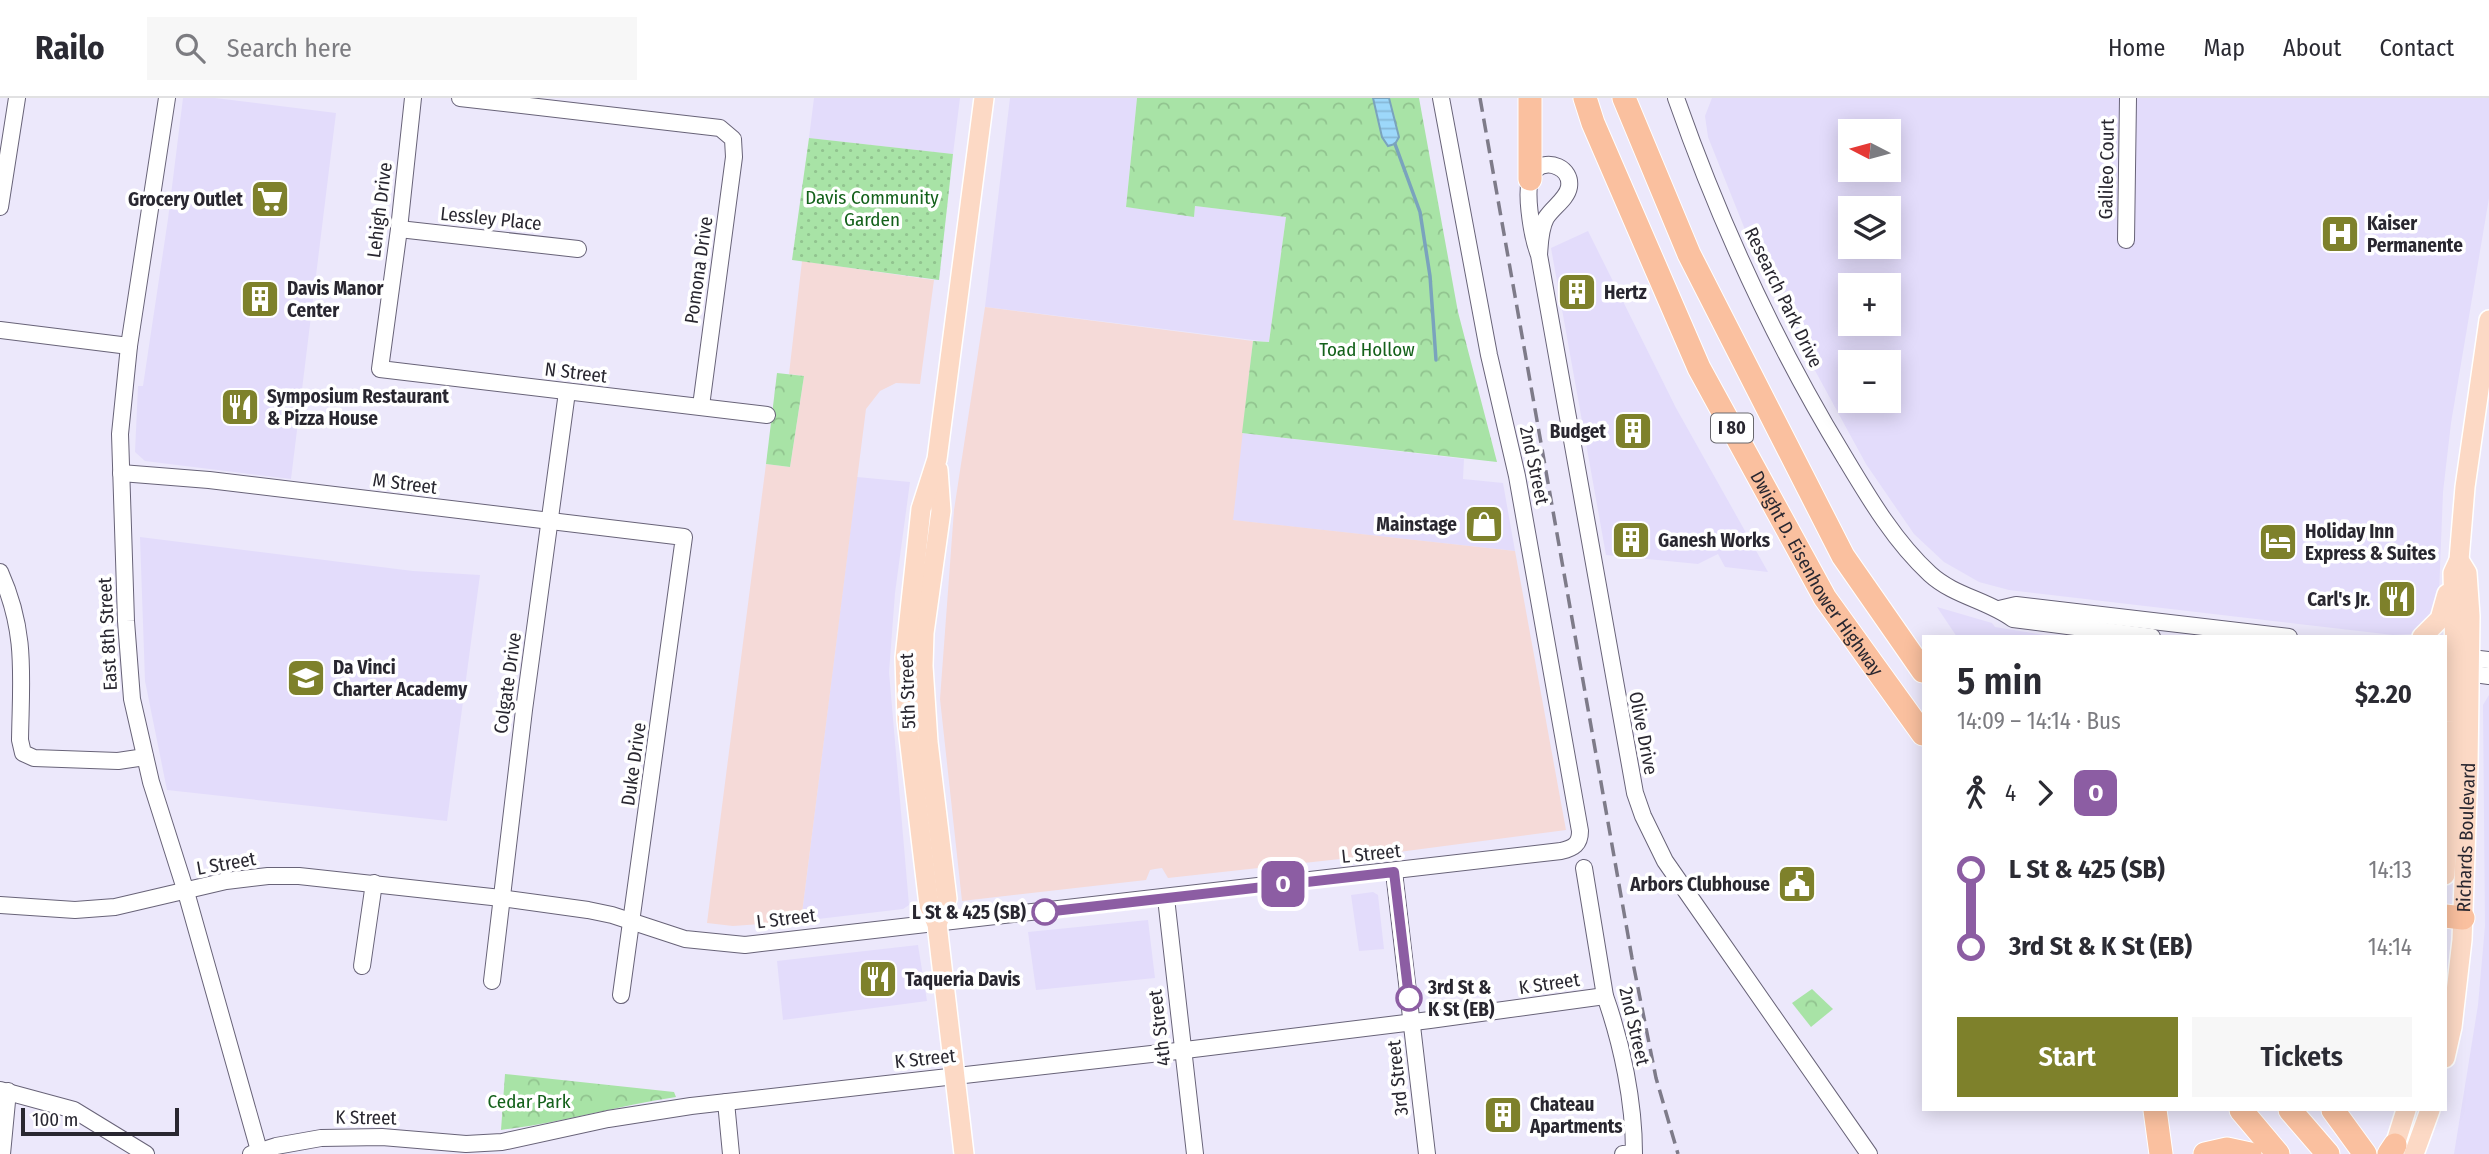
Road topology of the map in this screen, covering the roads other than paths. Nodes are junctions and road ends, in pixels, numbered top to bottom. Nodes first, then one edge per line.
1 (17, 98) edge
2 (167, 98) edge
3 (413, 98) edge
4 (460, 98) edge
5 (984, 98) edge
6 (1441, 98) edge
7 (1530, 98) edge
8 (1585, 98) edge
9 (1624, 98) edge
10 (1676, 98) edge
11 (2128, 98) edge
12 (1530, 179) junction
13 (0, 203) edge
14 (399, 229) junction
15 (2126, 240) dead end
16 (578, 249) dead end
17 (1539, 255) junction
18 (2489, 320) edge
19 (0, 330) edge
20 (129, 346) junction
21 (380, 369) joint
22 (567, 392) junction
23 (701, 407) junction
24 (767, 415) dead end
25 (121, 473) junction
26 (551, 522) junction
27 (684, 537) joint
28 (2456, 566) junction
29 (0, 572) edge
30 (2122, 629) edge
31 (2144, 635) edge
32 (2247, 635) edge
33 (2424, 635) edge
34 (2465, 665) edge
35 (1922, 670) edge
36 (1922, 733) edge
37 (145, 757) junction
38 (2448, 764) edge
39 (2447, 801) edge
40 (1580, 841) joint
41 (1584, 867) dead end
42 (1394, 872) junction
43 (374, 883) junction
44 (186, 892) junction
45 (501, 898) junction
46 (1166, 898) junction
47 (0, 905) edge
48 (2454, 922) edge
49 (632, 923) junction
50 (937, 924) junction
51 (362, 966) dead end
52 (492, 981) dead end
53 (621, 995) dead end
54 (1605, 996) junction
55 (1412, 1022) junction
56 (2447, 1046) edge
57 (1182, 1050) junction
58 (955, 1075) junction
59 (4, 1090) edge
60 (726, 1102) junction
61 (2155, 1111) edge
62 (2242, 1111) edge
63 (2291, 1111) edge
64 (2334, 1111) edge
65 (2406, 1111) edge
66 (2429, 1111) edge
67 (465, 1149) edge
68 (2398, 1152) edge
69 (257, 1153) edge
70 (1628, 1153) edge
71 (2, 1154) edge
72 (146, 1154) edge
73 (731, 1154) edge
74 (964, 1154) edge
75 (1195, 1154) edge
76 (1427, 1154) edge
77 (1869, 1154) edge
78 (2161, 1154) edge
79 (2205, 1154) edge
80 (2250, 1154) edge
81 (2278, 1154) edge
82 (2328, 1154) edge
83 (2365, 1154) edge

1 - 13 street
2 - 20 street, East 8th Street
3 - 14 street, Lehigh Drive
4 - 23 street, Pomona Drive
5 - 50 main road, 5th Street
6 - 40 street, 2nd Street
7 - 12 highway
8 - 36 highway, Dwight D. Eisenhower Highway / I 80
9 - 35 highway, Dwight D. Eisenhower Highway / I 80
10 - 30 street, Research Park Drive
11 - 15 street, Galileo Court
12 - 17 street, Olive Drive
12 - 17 street, Olive Drive
14 - 16 street, Lessley Place
14 - 21 street, Lehigh Drive
17 - 77 street, Olive Drive
18 - 28 main road
19 - 20 street
20 - 25 street, East 8th Street
21 - 22 street, N Street
22 - 23 street, N Street
22 - 26 street, Colgate Drive
23 - 24 street, N Street
25 - 26 street, M Street
25 - 37 street, East 8th Street
26 - 27 street, M Street
26 - 45 street, Colgate Drive
27 - 49 street, Duke Drive
28 - 33 main road
28 - 34 main road
29 - 37 street
30 - 31 street, Research Park Drive
30 - 32 street, Research Park Drive
34 - 38 main road, Richards Boulevard
34 - 48 main road, Richards Boulevard
37 - 44 street, East 8th Street
38 - 39 main road, Richards Boulevard
40 - 42 street, L Street
41 - 54 street, 2nd Street
42 - 46 street, L Street
42 - 55 street, 3rd Street
43 - 44 street, L Street
43 - 45 street, L Street
43 - 51 street
44 - 47 street, L Street
44 - 69 street, East 8th Street
45 - 49 street, L Street
45 - 52 street, Colgate Drive
46 - 50 street, L Street
46 - 57 street, 4th Street
48 - 56 main road, Richards Boulevard
49 - 50 street, L Street
49 - 53 street, Duke Drive
50 - 58 main road, 5th Street
54 - 55 street, K Street
54 - 70 street, 2nd Street
55 - 57 street, K Street
55 - 76 street, 3rd Street
57 - 58 street, K Street
57 - 75 street, 4th Street
58 - 60 street, K Street
58 - 74 main road, 5th Street
59 - 71 street
59 - 72 street
60 - 67 street, K Street
60 - 73 street
61 - 78 highway
62 - 81 highway
63 - 82 highway
64 - 83 highway
65 - 68 main road
66 - 68 main road
67 - 69 street, K Street
79 - 80 highway

